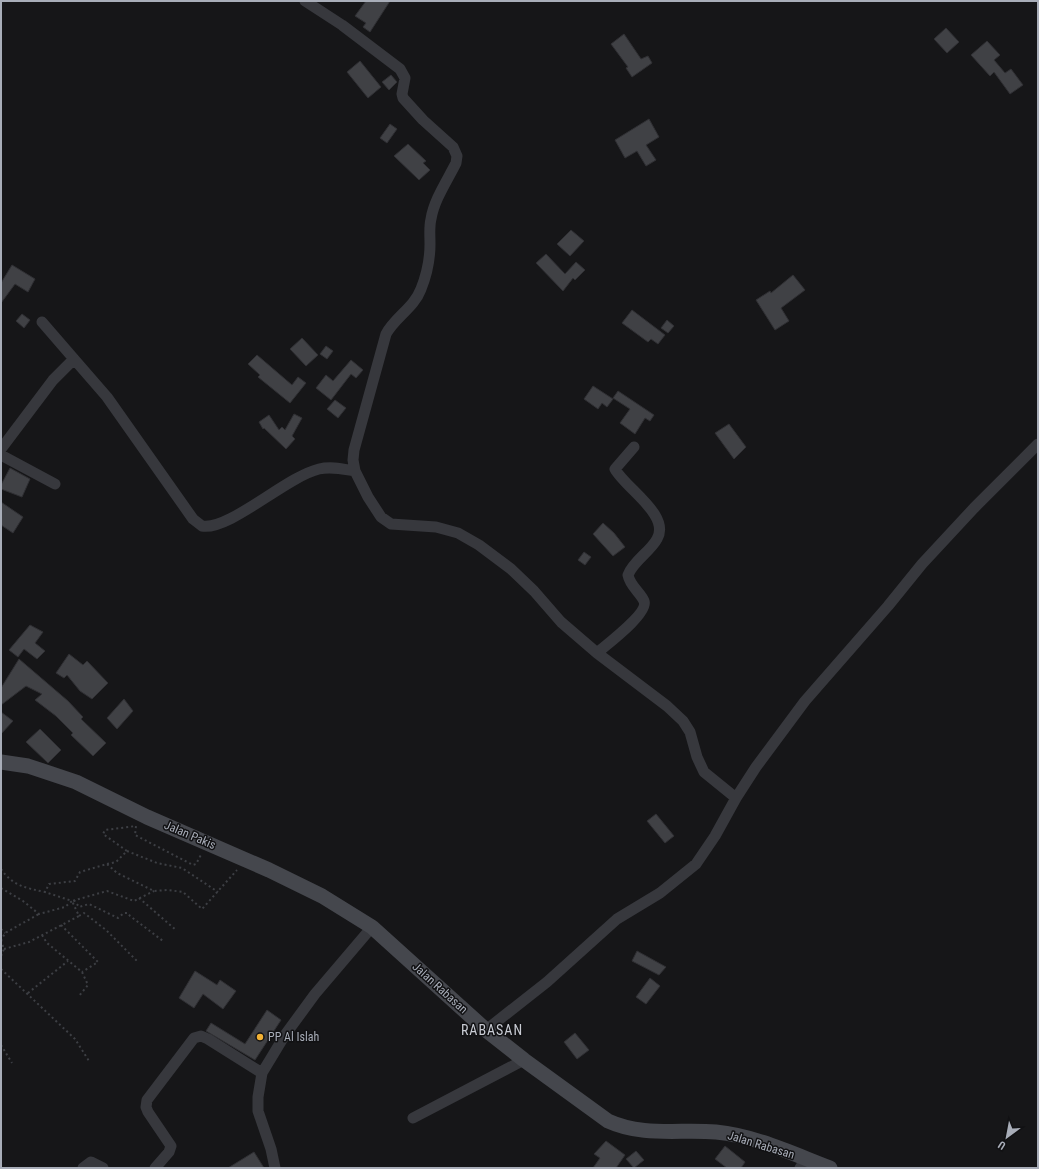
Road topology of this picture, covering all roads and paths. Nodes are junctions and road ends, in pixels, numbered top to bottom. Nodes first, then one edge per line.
1 (305, 1) edge
2 (42, 322) dead end
3 (74, 359) junction
4 (1038, 444) edge
5 (634, 447) dead end
6 (1, 449) edge
7 (1, 455) edge
8 (355, 471) junction
9 (55, 484) dead end
10 (597, 653) junction
11 (1, 762) edge
12 (736, 798) junction
13 (208, 843) junction
14 (127, 851) junction
15 (246, 860) junction
16 (108, 864) junction
17 (1, 868) edge
18 (1, 888) edge
19 (154, 891) junction
20 (45, 892) junction
21 (218, 892) junction
22 (139, 898) junction
23 (73, 901) junction
24 (39, 914) junction
25 (79, 916) junction
26 (61, 925) junction
27 (372, 927) junction
28 (1, 929) edge
29 (176, 930) dead end
30 (5, 933) junction
31 (42, 936) junction
32 (1, 941) edge
33 (163, 941) dead end
34 (4, 949) junction
35 (1, 956) edge
36 (68, 961) dead end
37 (137, 961) dead end
38 (1, 968) edge
39 (82, 972) junction
40 (28, 993) junction
41 (79, 996) dead end
42 (486, 1030) junction
43 (1, 1045) edge
44 (524, 1060) junction
45 (89, 1061) dead end
46 (12, 1063) dead end
47 (262, 1073) junction
48 (412, 1118) dead end
49 (803, 1163) edge
50 (83, 1168) edge
51 (103, 1168) edge
52 (155, 1168) edge
53 (275, 1168) edge
54 (830, 1168) edge

1 - 8 street
2 - 3 street
3 - 6 street
3 - 8 street
4 - 12 street
5 - 10 street
7 - 9 street
8 - 10 street
10 - 12 street
11 - 13 street, Jalan Pakis
12 - 42 street
13 - 14 path
13 - 15 street, Jalan Pakis
14 - 16 path
14 - 21 path
15 - 21 path
15 - 27 street, Jalan Pakis
16 - 19 path
16 - 20 path
17 - 20 path
18 - 24 path
19 - 21 path
19 - 22 path
20 - 23 path
22 - 23 path
22 - 29 path
23 - 24 path
23 - 25 path
23 - 33 path
24 - 30 path
25 - 26 path
25 - 37 path
26 - 31 path
26 - 39 path
27 - 42 street, Jalan Rabasan
27 - 47 street
28 - 30 path
30 - 32 path
31 - 34 path
31 - 39 path
32 - 34 path
34 - 35 path
36 - 40 path
38 - 40 path
39 - 41 path
40 - 45 path
42 - 44 street, Jalan Rabasan
43 - 46 path
44 - 48 street
44 - 49 street, Jalan Rabasan
47 - 52 street
47 - 53 street
49 - 54 street, Jalan Rabasan
50 - 51 street

